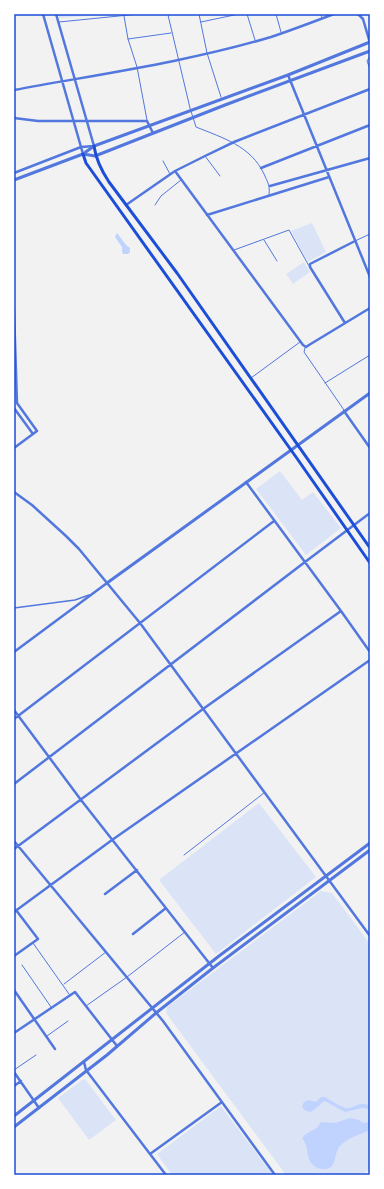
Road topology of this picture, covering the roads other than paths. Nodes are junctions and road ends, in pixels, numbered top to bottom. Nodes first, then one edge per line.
1 (43, 14) edge
2 (56, 14) edge
3 (139, 14) edge
4 (199, 14) edge
5 (239, 14) edge
6 (247, 14) edge
7 (276, 14) edge
8 (321, 14) edge
9 (334, 14) edge
10 (358, 14) edge
11 (168, 15) dead end
12 (124, 16) junction
13 (323, 18) junction
14 (58, 22) junction
15 (200, 22) junction
16 (171, 33) junction
17 (281, 33) junction
18 (128, 39) junction
19 (255, 41) junction
20 (370, 42) edge
21 (370, 51) edge
22 (207, 53) junction
23 (370, 56) edge
24 (179, 60) junction
25 (137, 67) junction
26 (370, 69) edge
27 (288, 75) junction
28 (74, 79) junction
29 (62, 81) junction
30 (290, 82) junction
31 (370, 89) edge
32 (14, 90) edge
33 (222, 99) junction
34 (190, 111) junction
35 (303, 115) junction
36 (14, 118) edge
37 (193, 118) junction
38 (147, 121) junction
39 (74, 122) junction
40 (87, 122) junction
41 (370, 125) edge
42 (150, 126) junction
43 (153, 133) junction
44 (234, 142) junction
45 (94, 146) junction
46 (316, 146) junction
47 (81, 147) junction
48 (83, 154) junction
49 (95, 156) junction
50 (205, 156) junction
51 (370, 158) edge
52 (162, 161) dead end
53 (261, 168) junction
54 (326, 170) junction
55 (176, 171) junction
56 (14, 172) edge
57 (170, 175) junction
58 (220, 176) dead end
59 (329, 177) junction
60 (14, 180) edge
61 (182, 180) junction
62 (270, 186) junction
63 (269, 195) junction
64 (126, 205) junction
65 (155, 205) dead end
66 (207, 215) junction
67 (370, 234) edge
68 (264, 239) junction
69 (355, 241) junction
70 (233, 250) junction
71 (277, 262) dead end
72 (310, 267) junction
73 (370, 277) edge
74 (370, 308) edge
75 (14, 310) edge
76 (345, 323) junction
77 (300, 342) junction
78 (306, 347) junction
79 (370, 355) edge
80 (251, 378) junction
81 (325, 383) junction
82 (370, 392) edge
83 (15, 403) edge
84 (14, 408) edge
85 (344, 411) junction
86 (33, 434) junction
87 (298, 445) junction
88 (14, 448) edge
89 (370, 448) edge
90 (291, 450) junction
91 (246, 482) junction
92 (14, 492) edge
93 (370, 513) edge
94 (274, 521) junction
95 (354, 525) junction
96 (347, 530) junction
97 (370, 548) edge
98 (305, 562) junction
99 (370, 563) edge
100 (107, 583) junction
101 (91, 595) junction
102 (14, 608) edge
103 (341, 611) junction
104 (140, 622) junction
105 (14, 652) edge
106 (370, 652) edge
107 (370, 660) edge
108 (170, 665) junction
109 (203, 709) junction
110 (14, 710) edge
111 (18, 716) junction
112 (14, 719) edge
113 (236, 754) junction
114 (49, 757) junction
115 (14, 784) edge
116 (265, 792) junction
117 (80, 800) junction
118 (112, 840) junction
119 (14, 841) edge
120 (370, 843) edge
121 (18, 846) junction
122 (14, 849) edge
123 (370, 850) edge
124 (184, 855) dead end
125 (137, 870) junction
126 (326, 875) junction
127 (330, 880) junction
128 (51, 886) junction
129 (303, 892) junction
130 (105, 894) dead end
131 (307, 897) junction
132 (166, 908) junction
133 (15, 911) edge
134 (185, 932) junction
135 (133, 934) dead end
136 (370, 936) edge
137 (33, 943) junction
138 (106, 952) junction
139 (14, 956) edge
140 (210, 963) junction
141 (22, 965) dead end
142 (214, 968) junction
143 (127, 977) junction
144 (63, 985) junction
145 (14, 990) edge
146 (70, 996) junction
147 (86, 1006) junction
148 (52, 1008) junction
149 (152, 1008) junction
150 (156, 1013) junction
151 (34, 1020) junction
152 (68, 1021) dead end
153 (14, 1033) edge
154 (46, 1036) junction
155 (113, 1040) junction
156 (118, 1046) junction
157 (55, 1049) dead end
158 (36, 1055) dead end
159 (84, 1062) junction
160 (86, 1070) junction
161 (14, 1071) edge
162 (20, 1081) junction
163 (14, 1086) edge
164 (34, 1101) junction
165 (222, 1102) junction
166 (39, 1108) junction
167 (14, 1116) edge
168 (14, 1127) edge
169 (150, 1154) junction
170 (166, 1175) edge
171 (275, 1175) edge

1 - 29 street
2 - 14 street
3 - 12 lane
4 - 15 lane
5 - 15 lane
6 - 19 lane
7 - 17 lane
8 - 13 lane
9 - 13 street
10 - 20 street
11 - 16 lane
12 - 14 lane
12 - 18 lane
13 - 17 street
14 - 28 street
15 - 22 lane
16 - 18 lane
16 - 24 lane
17 - 19 street
18 - 25 lane
19 - 22 street
20 - 27 street
21 - 30 street
22 - 24 street
22 - 33 lane
23 - 26 lane
24 - 25 street
24 - 34 lane
25 - 28 street
25 - 38 lane
27 - 30 street
27 - 33 street
28 - 29 street
28 - 40 street
29 - 32 street
29 - 39 street
30 - 35 street
30 - 37 street
31 - 35 street
33 - 34 street
34 - 37 lane
34 - 42 street
35 - 44 street
35 - 46 street
36 - 39 street
37 - 43 street
37 - 44 lane
38 - 40 street
38 - 42 street
39 - 40 street
39 - 47 street
40 - 45 street
41 - 46 street
42 - 43 street
42 - 45 street
43 - 49 street
44 - 50 street
44 - 53 lane
45 - 47 street
45 - 48 street
45 - 49 main road
46 - 53 street
46 - 54 street
47 - 48 street
47 - 56 street
48 - 49 street
48 - 60 street
48 - 90 main road
49 - 64 main road
50 - 55 street
50 - 58 lane
51 - 54 street
52 - 57 lane
53 - 62 lane
54 - 59 street
54 - 62 street
55 - 57 street
55 - 61 street
57 - 64 street
59 - 63 street
59 - 69 street
61 - 65 lane
61 - 66 street
62 - 63 lane
63 - 66 street
64 - 80 main road
66 - 70 street
67 - 69 lane
68 - 70 lane
68 - 71 lane
68 - 72 lane
69 - 72 street
69 - 73 street
70 - 77 street
72 - 76 street
74 - 76 street
75 - 83 street
76 - 78 street
77 - 78 street
77 - 80 lane
78 - 81 lane
79 - 81 lane
80 - 87 main road
81 - 85 lane
82 - 85 street
83 - 86 street
84 - 86 street
85 - 87 street
85 - 89 street
86 - 88 street
87 - 90 street
87 - 95 main road
90 - 91 street
90 - 96 main road
91 - 94 street
91 - 100 street
92 - 100 street
93 - 95 street
94 - 98 street
94 - 104 street
95 - 96 street
95 - 97 main road
96 - 98 street
96 - 99 main road
98 - 103 street
98 - 108 street
100 - 101 street
100 - 104 street
101 - 102 street
101 - 105 street
103 - 106 street
103 - 109 street
104 - 108 street
104 - 111 street
107 - 113 street
108 - 109 street
108 - 114 street
109 - 113 street
109 - 117 street
110 - 111 street
111 - 112 street
111 - 114 street
113 - 116 street
113 - 118 street
114 - 115 street
114 - 117 street
116 - 124 lane
116 - 126 street
117 - 118 street
117 - 121 street
118 - 125 street
118 - 128 street
119 - 121 street
120 - 126 street
121 - 122 street
121 - 128 street
123 - 127 street
125 - 130 street
125 - 132 street
126 - 127 street
126 - 129 street
127 - 131 street
127 - 136 street
128 - 133 street
128 - 138 street
129 - 131 street
129 - 140 street
131 - 142 street
132 - 134 street
132 - 135 street
133 - 137 street
134 - 140 street
134 - 143 lane
137 - 139 street
137 - 144 lane
138 - 143 street
138 - 144 lane
140 - 142 street
140 - 149 street
141 - 148 lane
142 - 150 street
143 - 147 lane
143 - 149 street
144 - 146 lane
145 - 151 street
146 - 147 street
146 - 148 street
147 - 155 street
148 - 151 street
149 - 150 street
149 - 155 street
150 - 156 street
150 - 165 street
151 - 153 street
151 - 154 street
152 - 154 lane
154 - 157 street
155 - 156 street
155 - 159 street
156 - 160 street
158 - 161 lane
159 - 160 street
159 - 164 street
160 - 166 street
160 - 169 street
161 - 162 street
162 - 163 street
162 - 164 street
164 - 166 street
164 - 167 street
165 - 169 street
165 - 171 street
166 - 168 street
169 - 170 street

